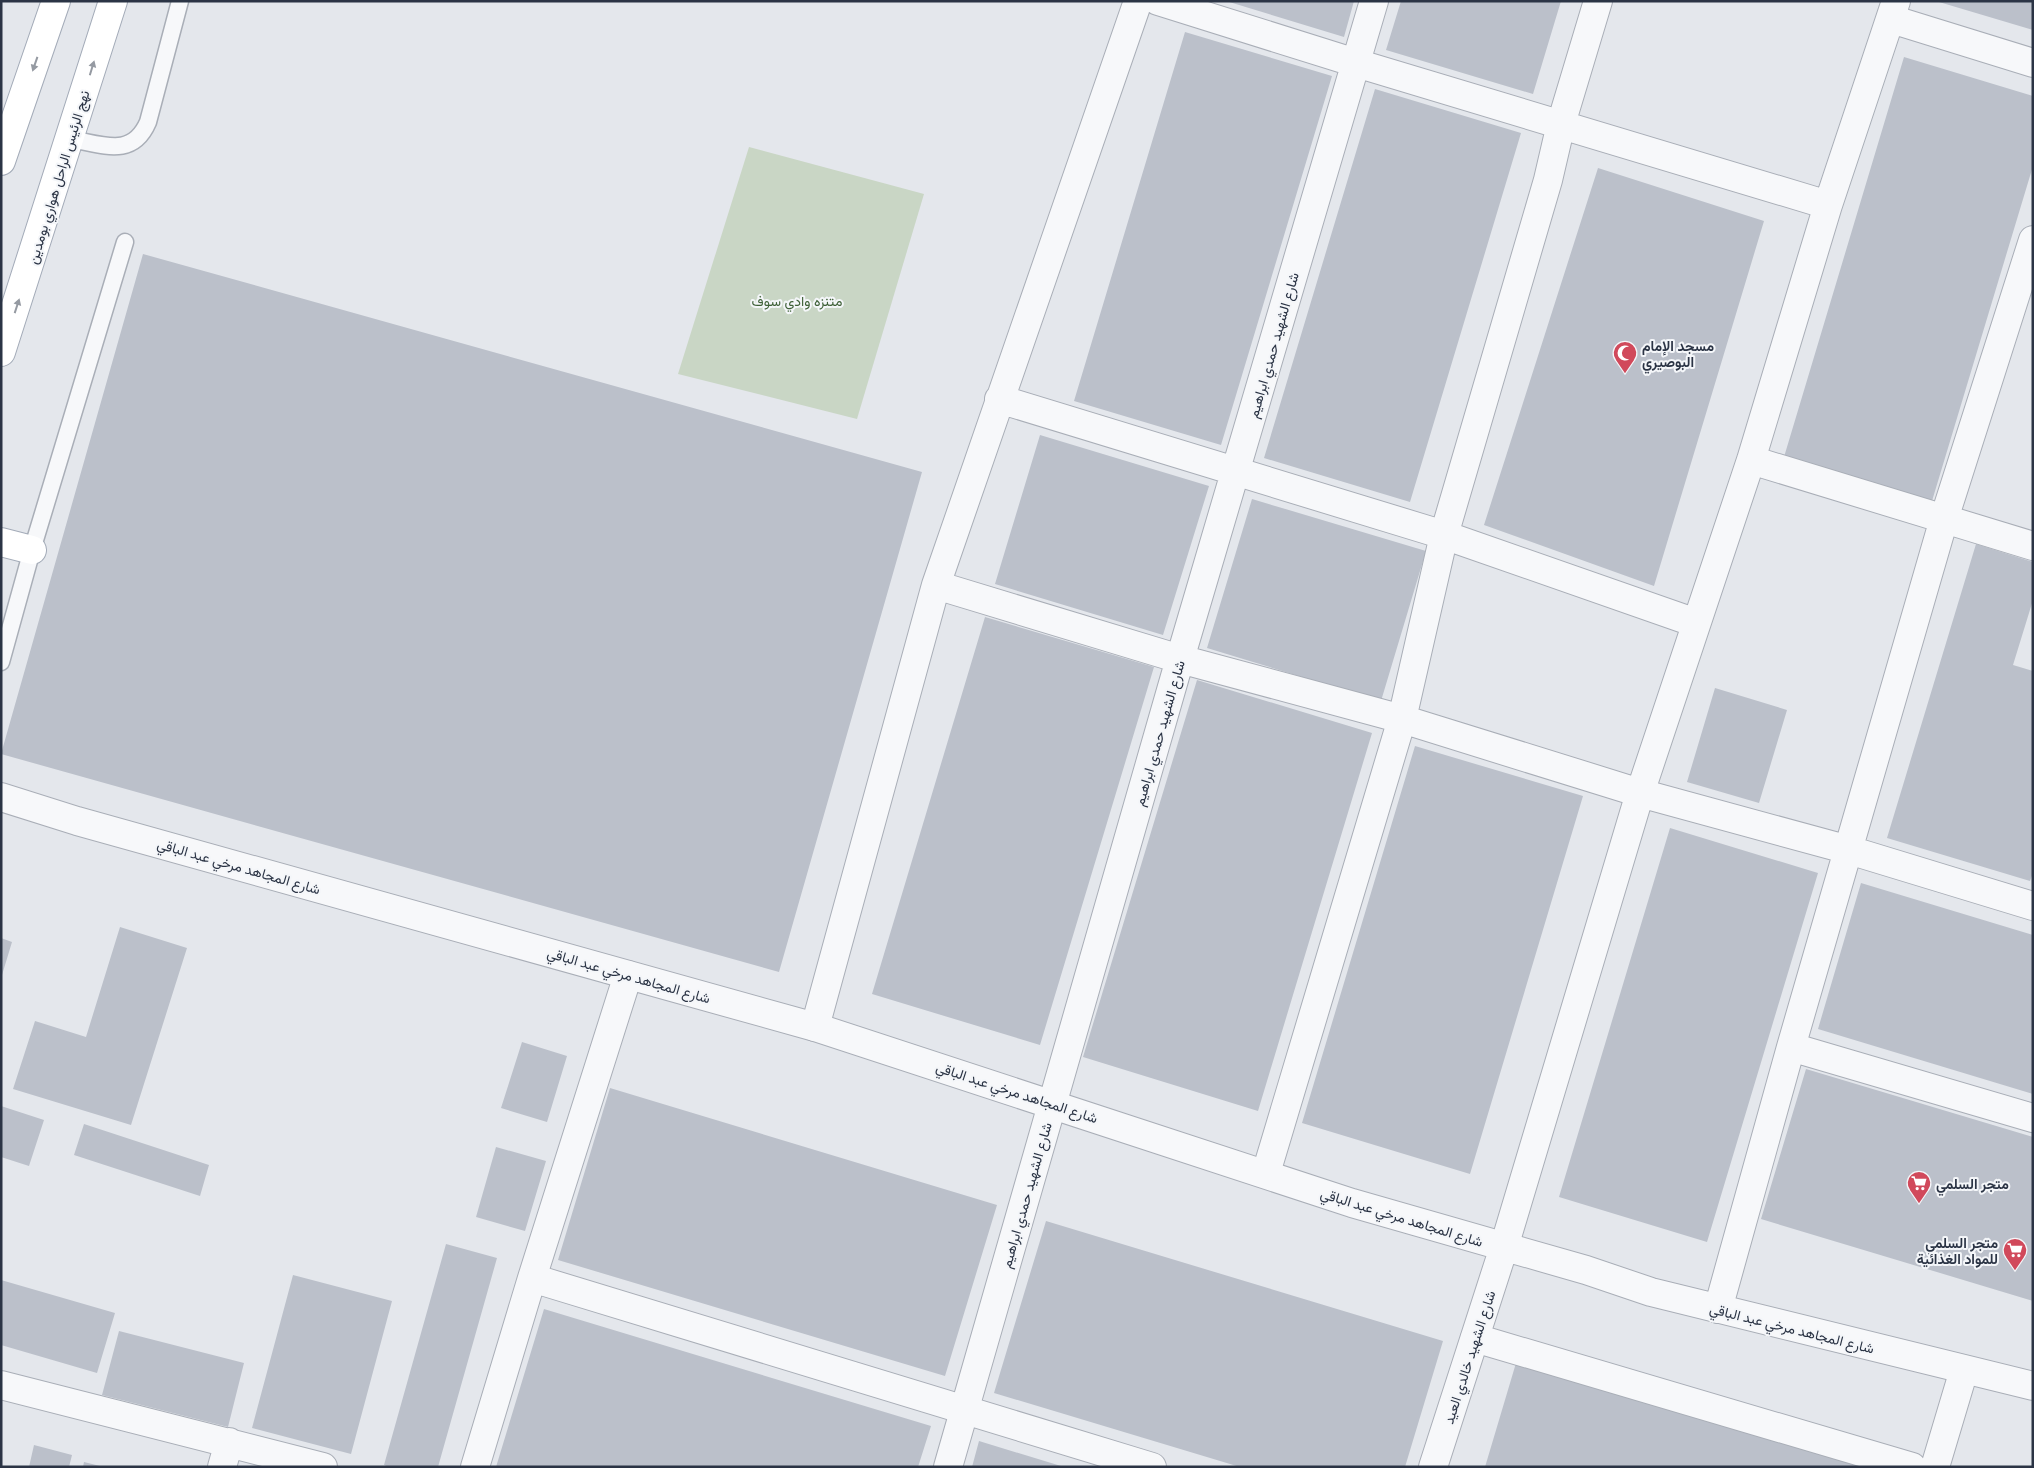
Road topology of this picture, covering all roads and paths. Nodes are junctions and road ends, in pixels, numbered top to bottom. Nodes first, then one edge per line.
1 (56, 1) edge
2 (113, 1) edge
3 (180, 1) edge
4 (1138, 1) edge
5 (1158, 1) edge
6 (1374, 1) edge
7 (1598, 1) edge
8 (1894, 10) edge
9 (1356, 63) junction
10 (2033, 63) edge
11 (1562, 124) junction
12 (70, 139) junction
13 (1, 162) edge
14 (1828, 205) junction
15 (2033, 240) edge
16 (125, 242) dead end
17 (1, 352) edge
18 (999, 399) junction
19 (1751, 460) junction
20 (1236, 472) junction
21 (1944, 520) junction
22 (1444, 535) junction
23 (1, 542) edge
24 (2033, 546) edge
25 (32, 550) junction
26 (936, 585) junction
27 (1696, 623) junction
28 (1180, 660) junction
29 (1, 662) edge
30 (1402, 719) junction
31 (1640, 793) junction
32 (1, 797) edge
33 (1849, 850) junction
34 (2033, 906) edge
35 (628, 975) junction
36 (815, 1027) junction
37 (1791, 1047) junction
38 (1052, 1104) junction
39 (2033, 1118) edge
40 (1266, 1173) junction
41 (1504, 1247) junction
42 (532, 1278) junction
43 (1718, 1309) junction
44 (1475, 1338) junction
45 (1964, 1370) junction
46 (1, 1384) edge
47 (2033, 1386) edge
48 (966, 1409) junction
49 (226, 1454) edge
50 (323, 1467) edge
51 (475, 1467) edge
52 (948, 1467) edge
53 (1152, 1467) edge
54 (1433, 1467) edge
55 (1912, 1467) edge
56 (1935, 1467) edge

1 -> 13 main road
12 -> 2 main road, نهج الرئيس الراحل هواري بومدين
3 - 12 lane
4 - 18 street
5 - 9 street
6 - 9 street, شارع الشهيد حمدي ابراهيم
7 - 11 street
8 - 10 street
8 - 14 street, شارع الشهيد خالدي العيد
9 - 11 street
9 - 20 street, شارع الشهيد حمدي ابراهيم
11 - 14 street
11 - 22 street
17 -> 12 main road, نهج الرئيس الراحل هواري بومدين
14 - 19 street, شارع الشهيد خالدي العيد
15 - 21 street
16 - 25 lane
18 - 20 street
18 - 26 street
19 - 21 street
19 - 27 street, شارع الشهيد خالدي العيد
20 - 22 street
20 - 28 street, شارع الشهيد حمدي ابراهيم
21 - 24 street
21 - 33 street
22 - 27 street
22 - 30 street
23 - 25 main road
25 - 29 lane
26 - 28 street
26 - 36 street
27 - 31 street, شارع الشهيد خالدي العيد
28 - 30 street
28 - 38 street, شارع الشهيد حمدي ابراهيم
30 - 31 street
30 - 40 street
31 - 33 street
31 - 41 street, شارع الشهيد خالدي العيد
32 - 35 street, شارع المجاهد مرخي عبد الباقي
33 - 34 street
33 - 37 street
35 - 36 street, شارع المجاهد مرخي عبد الباقي
35 - 42 street
36 - 38 street, شارع المجاهد مرخي عبد الباقي
37 - 39 street
37 - 43 street
38 - 40 street, شارع المجاهد مرخي عبد الباقي
38 - 48 street, شارع الشهيد حمدي ابراهيم
40 - 41 street, شارع المجاهد مرخي عبد الباقي
41 - 43 street, شارع المجاهد مرخي عبد الباقي
41 - 44 street, شارع الشهيد خالدي العيد
42 - 48 street
42 - 51 street
43 - 45 street, شارع المجاهد مرخي عبد الباقي
44 - 54 street, شارع الشهيد خالدي العيد
44 - 55 street
45 - 47 street, شارع المجاهد مرخي عبد الباقي
45 - 56 street
46 - 49 street
48 - 52 street, شارع الشهيد حمدي ابراهيم
48 - 53 street
49 - 50 street

